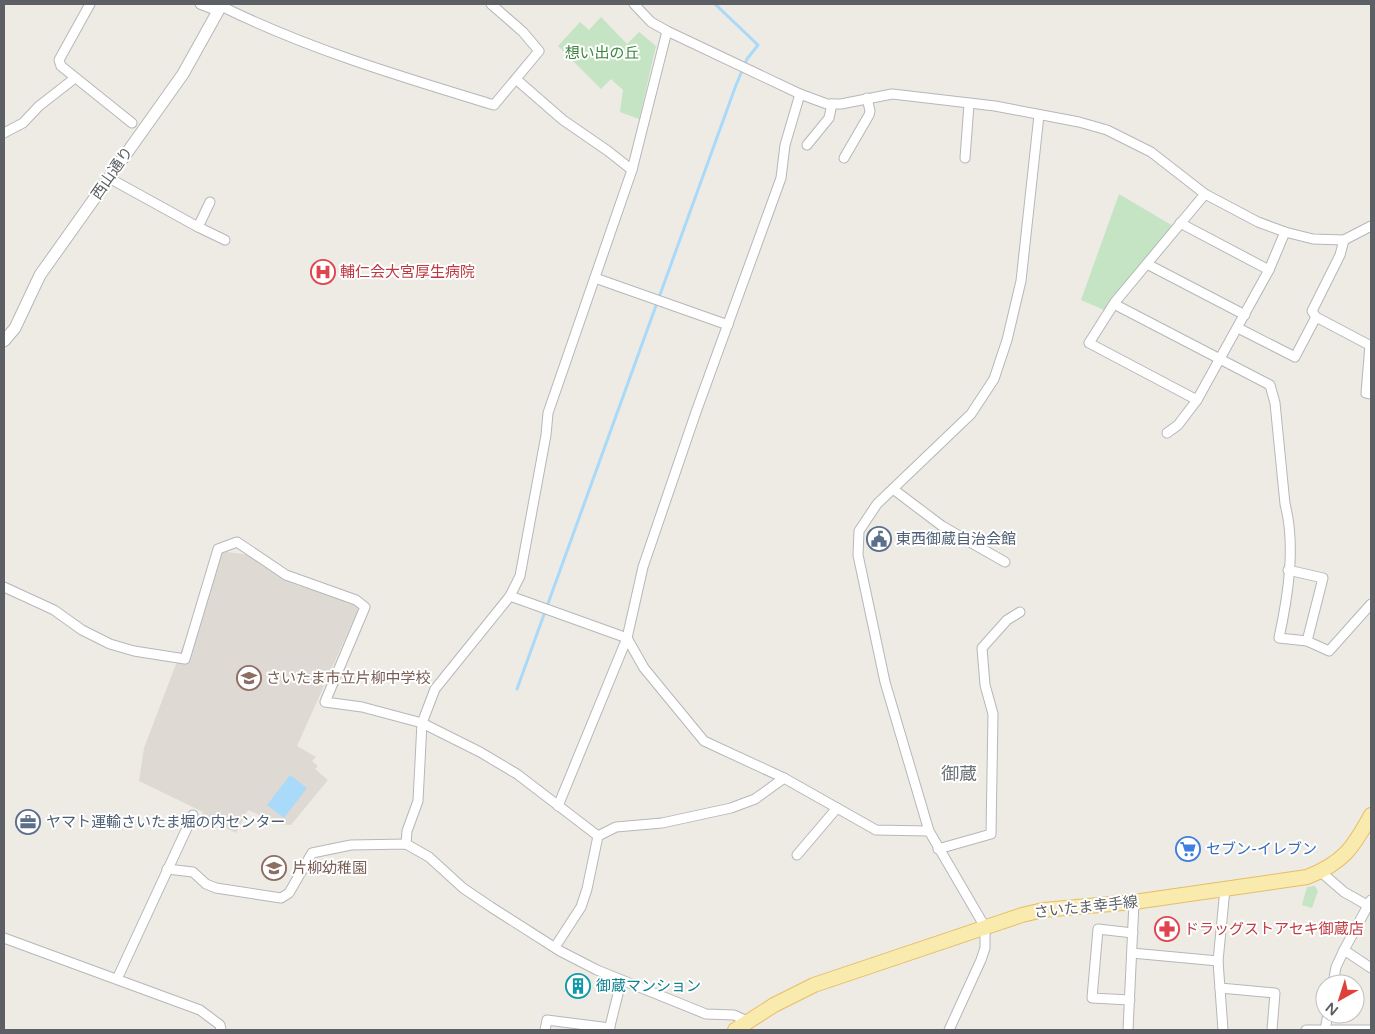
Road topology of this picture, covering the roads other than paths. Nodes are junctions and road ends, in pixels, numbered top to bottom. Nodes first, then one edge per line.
1 (90, 4) edge
2 (200, 4) edge
3 (647, 4) edge
4 (496, 5) edge
5 (220, 7) edge
6 (637, 8) edge
7 (667, 31) junction
8 (76, 78) junction
9 (517, 80) junction
10 (800, 94) junction
11 (867, 98) junction
12 (832, 104) junction
13 (969, 104) junction
14 (1038, 114) junction
15 (132, 123) dead end
16 (4, 133) edge
17 (807, 145) dead end
18 (844, 158) dead end
19 (966, 158) dead end
20 (632, 170) junction
21 (109, 178) junction
22 (1205, 194) junction
23 (210, 202) dead end
24 (1180, 224) junction
25 (1371, 226) edge
26 (198, 227) junction
27 (1285, 232) junction
28 (225, 240) dead end
29 (1344, 240) junction
30 (1147, 264) junction
31 (1269, 270) junction
32 (595, 278) junction
33 (1114, 304) junction
34 (1245, 315) junction
35 (1316, 317) junction
36 (728, 325) junction
37 (1238, 328) junction
38 (4, 341) edge
39 (1370, 346) edge
40 (1222, 358) junction
41 (1371, 394) edge
42 (1198, 400) junction
43 (1167, 433) dead end
44 (893, 489) junction
45 (1005, 562) dead end
46 (1288, 570) junction
47 (4, 587) edge
48 (510, 596) junction
49 (1371, 604) edge
50 (1020, 612) dead end
51 (628, 638) junction
52 (1307, 641) junction
53 (422, 724) junction
54 (784, 778) junction
55 (558, 806) junction
56 (837, 808) junction
57 (193, 815) dead end
58 (1371, 815) edge
59 (929, 831) junction
60 (598, 836) junction
61 (406, 844) junction
62 (938, 849) junction
63 (796, 855) dead end
64 (167, 869) junction
65 (1321, 872) junction
66 (1224, 889) junction
67 (1134, 902) junction
68 (1369, 902) edge
69 (985, 926) junction
70 (1133, 933) junction
71 (4, 938) edge
72 (555, 947) junction
73 (1344, 950) junction
74 (1132, 953) junction
75 (1218, 961) junction
76 (1371, 968) edge
77 (1335, 974) edge
78 (117, 979) junction
79 (621, 982) junction
80 (1220, 988) junction
81 (1130, 1000) junction
82 (747, 1021) junction
83 (610, 1029) edge
84 (220, 1030) edge
85 (545, 1030) edge
86 (735, 1030) edge
87 (949, 1030) edge
88 (1128, 1030) edge
89 (1223, 1030) edge
90 (1272, 1030) edge
91 (1306, 1030) edge
92 (1325, 1030) edge
93 (1371, 1030) edge

1 - 8 street
2 - 5 street
3 - 6 street
4 - 9 street
5 - 9 street
5 - 21 street, 西山通り
6 - 7 street
7 - 10 street
7 - 20 street
8 - 15 street
8 - 16 street
9 - 20 street
10 - 12 street
10 - 36 street
11 - 12 street
11 - 13 street
11 - 18 street
12 - 17 street
13 - 14 street
13 - 19 street
14 - 22 street
14 - 44 street
20 - 32 street
21 - 26 street
21 - 38 street, 西山通り
22 - 24 street
22 - 27 street
23 - 26 street
24 - 30 street
24 - 31 street
25 - 29 street
26 - 28 street
27 - 29 street
27 - 31 street
29 - 35 street
30 - 33 street
30 - 34 street
31 - 34 street
32 - 36 street
32 - 48 street
33 - 40 street
33 - 42 street
34 - 37 street
35 - 37 street
35 - 39 street
36 - 51 street
37 - 40 street
39 - 41 street
40 - 42 street
40 - 46 street
42 - 43 street
44 - 45 street
44 - 59 street
46 - 52 street
46 - 52 street
47 - 53 street
48 - 51 street
48 - 53 street
49 - 52 street
50 - 62 street
51 - 54 street
51 - 55 street
53 - 55 street
53 - 61 street
54 - 56 street
54 - 60 street
55 - 60 street
56 - 59 street
56 - 63 street
57 - 64 street
58 - 65 main road, さいたま幸手線
59 - 62 street
60 - 72 street
61 - 64 street
61 - 72 street
62 - 69 street
64 - 78 street
65 - 66 main road, さいたま幸手線
65 - 68 street
66 - 67 main road, さいたま幸手線
66 - 75 street
67 - 69 main road, さいたま幸手線
67 - 70 street
68 - 73 street
69 - 82 main road, さいたま幸手線
69 - 87 street
70 - 74 street
70 - 81 street
71 - 78 street
72 - 79 street
73 - 76 street
73 - 77 street
74 - 75 street
74 - 81 street
75 - 80 street
78 - 84 street
79 - 82 street
79 - 83 street
80 - 89 street
80 - 90 street
81 - 88 street
82 - 86 main road, さいたま幸手線
83 - 85 street
91 - 92 street
92 - 93 street

